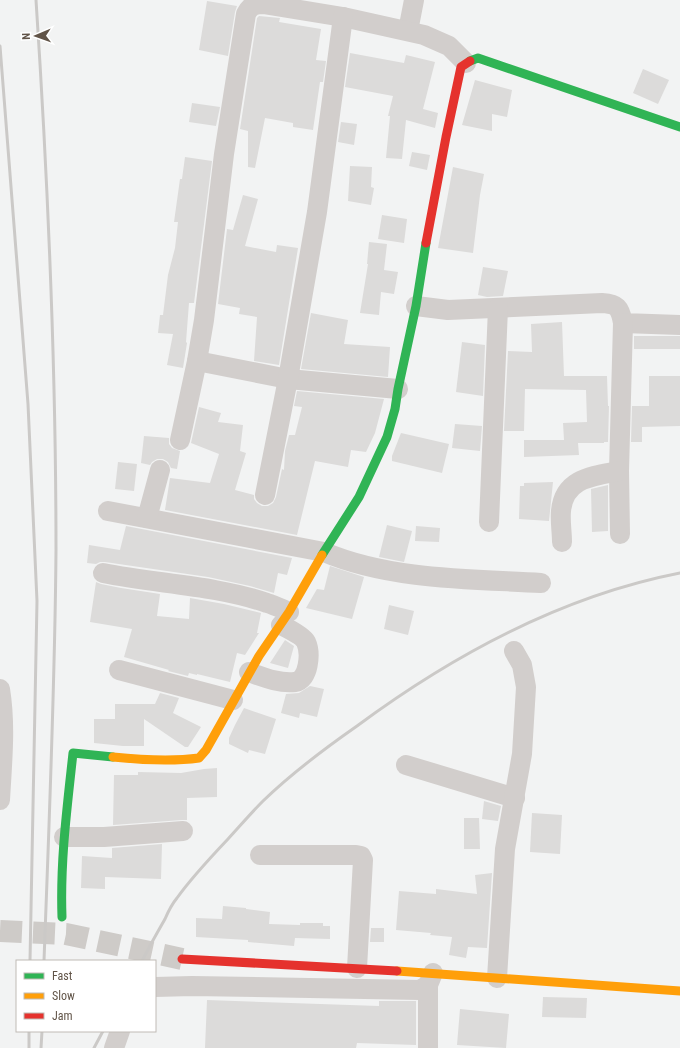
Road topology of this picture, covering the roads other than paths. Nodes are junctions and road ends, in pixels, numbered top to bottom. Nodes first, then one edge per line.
1 (414, 0) edge
2 (343, 17) junction
3 (408, 31) junction
4 (466, 63) junction
5 (680, 127) edge
6 (416, 306) junction
7 (498, 308) junction
8 (623, 323) junction
9 (680, 325) edge
10 (197, 361) junction
11 (288, 379) junction
12 (398, 389) junction
13 (180, 440) dead end
14 (160, 470) dead end
15 (619, 471) junction
16 (265, 495) dead end
17 (108, 511) dead end
18 (147, 518) junction
19 (489, 522) dead end
20 (620, 534) dead end
21 (562, 542) dead end
22 (324, 552) junction
23 (103, 573) dead end
24 (541, 583) dead end
25 (285, 618) junction
26 (514, 651) dead end
27 (119, 670) dead end
28 (250, 672) junction
29 (0, 689) edge
30 (233, 700) junction
31 (406, 765) dead end
32 (515, 798) junction
33 (0, 800) edge
34 (183, 831) dead end
35 (64, 836) junction
36 (260, 855) dead end
37 (62, 917) dead end
38 (182, 959) tunnel mouth
39 (357, 968) junction
40 (497, 978) junction
41 (431, 979) junction
42 (156, 987) edge
43 (680, 992) edge
44 (120, 1032) edge
45 (114, 1048) edge
46 (428, 1048) edge

1 - 3 street
2 - 3 street
2 - 10 street
2 - 11 street
3 - 4 street
4 - 5 street
4 - 6 street
6 - 7 street
6 - 12 street
7 - 8 street
7 - 19 street
8 - 9 street
8 - 15 street
10 - 11 street
10 - 13 street
11 - 12 street
11 - 16 street
12 - 22 street
14 - 18 street
15 - 20 street
15 - 21 street
17 - 18 street
18 - 22 street
22 - 24 street
22 - 25 street
23 - 25 street
25 - 28 street
25 - 28 street
26 - 32 street
27 - 30 street
28 - 30 street
29 - 33 street
30 - 35 street
31 - 32 street
32 - 40 street
34 - 35 street
35 - 37 street
36 - 39 street
38 - 39 street
39 - 41 street
40 - 41 street
40 - 43 street
41 - 42 street
41 - 46 street
44 - 45 street

